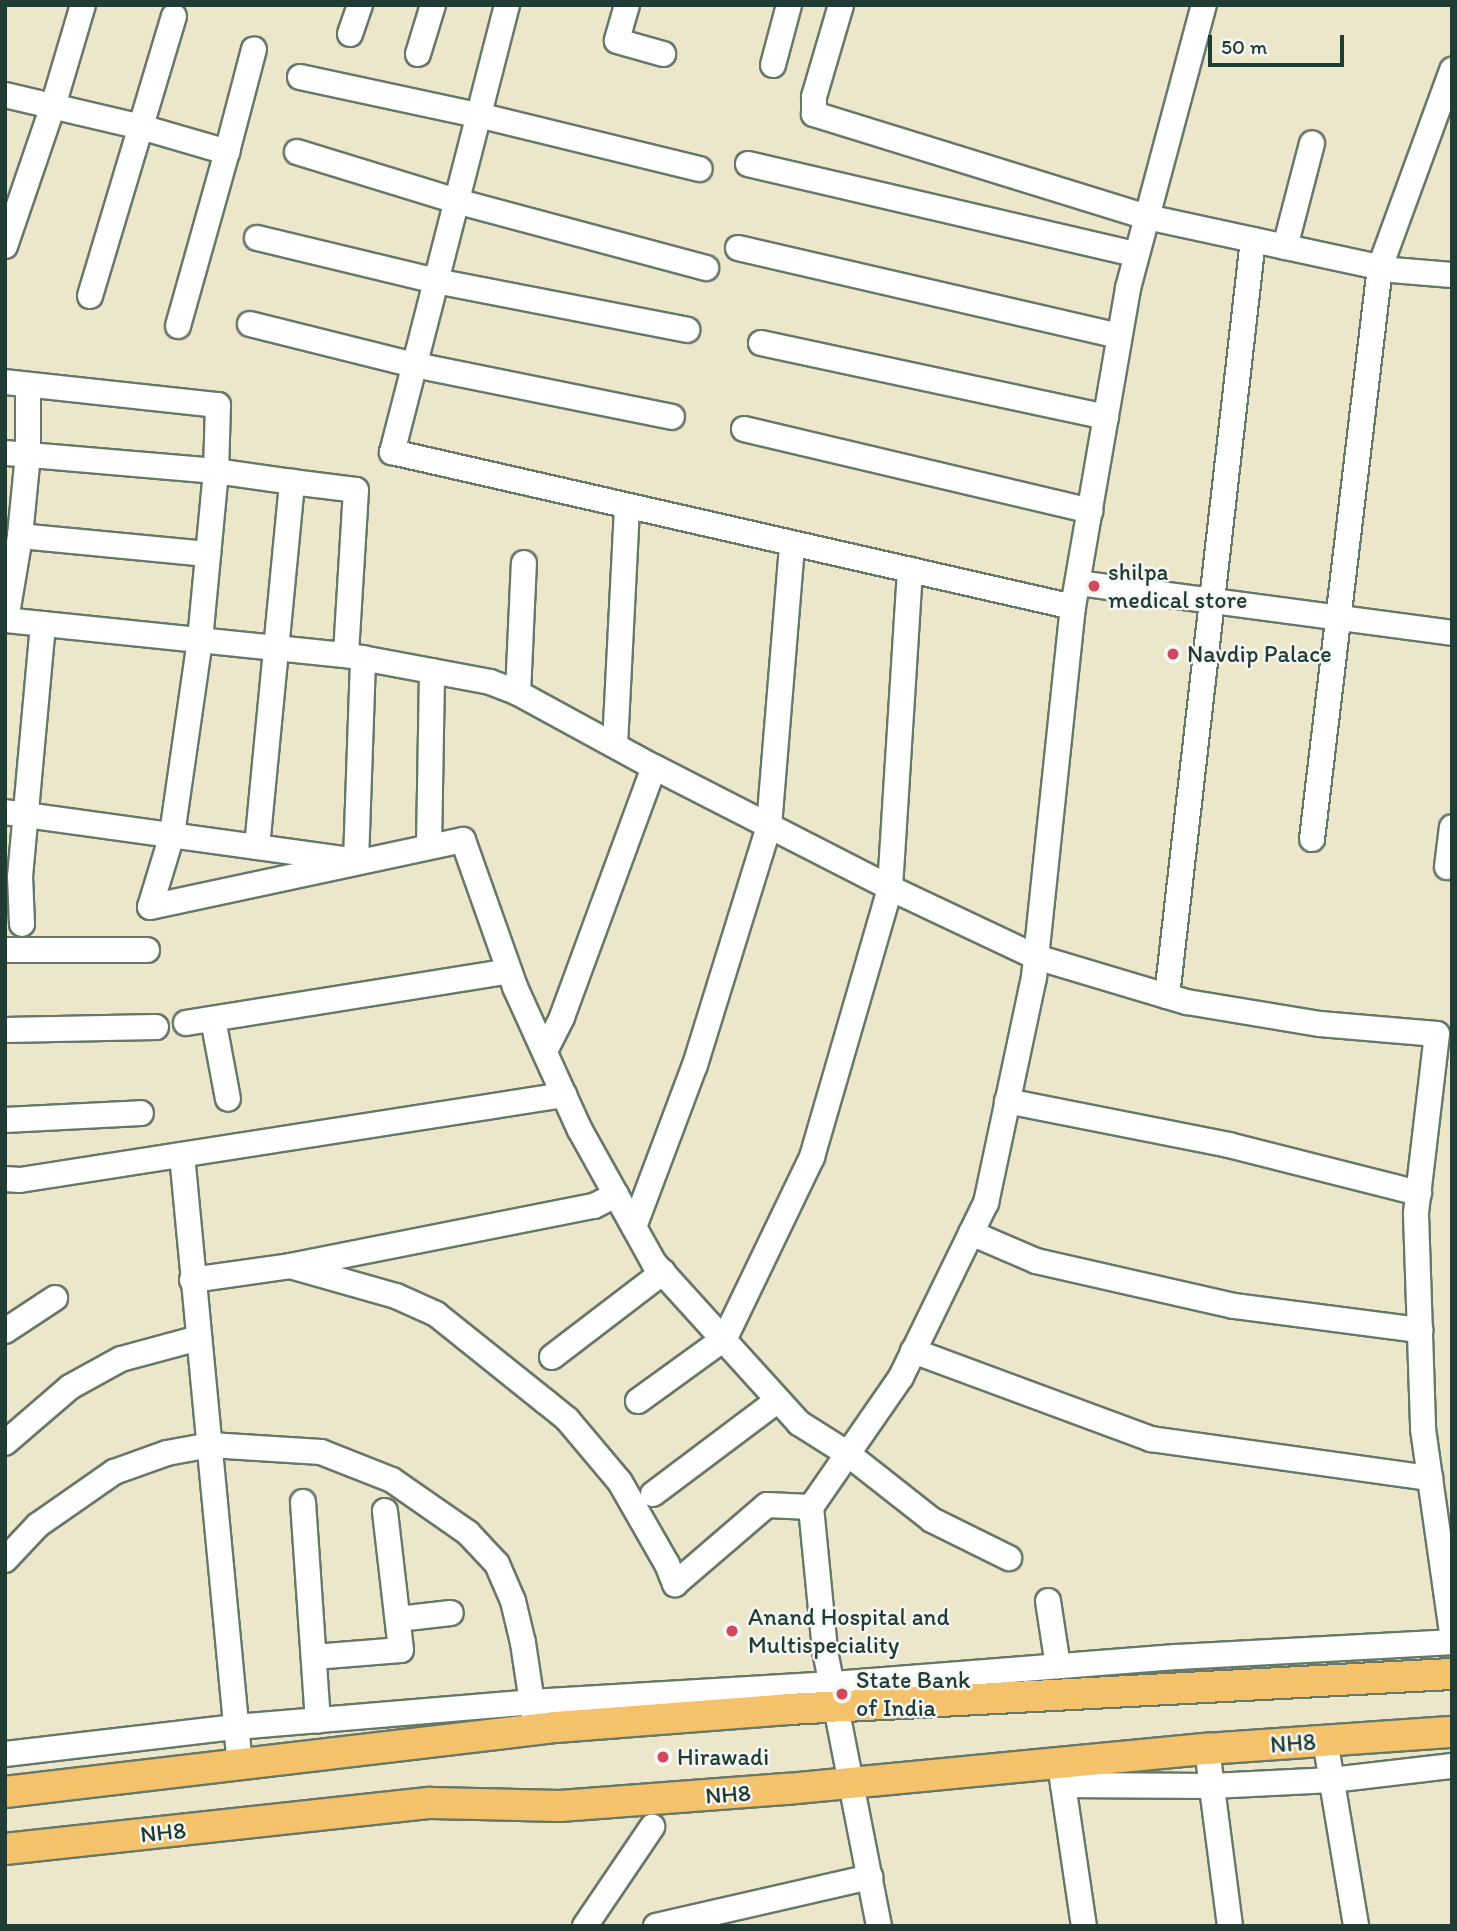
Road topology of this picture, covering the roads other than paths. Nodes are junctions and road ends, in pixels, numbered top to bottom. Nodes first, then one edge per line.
1 (83, 5) edge
2 (360, 5) edge
3 (433, 5) edge
4 (506, 5) edge
5 (627, 5) edge
6 (789, 5) edge
7 (841, 5) edge
8 (1204, 5) edge
9 (174, 16) dead end
10 (350, 34) dead end
11 (254, 49) dead end
12 (418, 54) dead end
13 (663, 54) dead end
14 (773, 65) dead end
15 (1452, 69) edge
16 (300, 77) dead end
17 (5, 95) edge
18 (53, 106) junction
19 (478, 115) junction
20 (141, 127) junction
21 (1312, 143) dead end
22 (227, 152) junction
23 (297, 152) dead end
24 (748, 164) dead end
25 (699, 169) dead end
26 (456, 201) junction
27 (1147, 217) junction
28 (257, 238) dead end
29 (1253, 240) junction
30 (5, 246) edge
31 (1285, 247) junction
32 (738, 248) dead end
33 (1136, 254) junction
34 (1380, 267) junction
35 (706, 268) dead end
36 (1452, 275) edge
37 (436, 281) junction
38 (90, 296) dead end
39 (250, 324) dead end
40 (178, 326) dead end
41 (687, 330) dead end
42 (1119, 336) junction
43 (761, 343) dead end
44 (415, 365) junction
45 (17, 383) edge
46 (672, 417) dead end
47 (1106, 417) junction
48 (744, 429) dead end
49 (17, 454) edge
50 (216, 471) junction
51 (292, 482) junction
52 (627, 507) junction
53 (1090, 511) junction
54 (20, 536) junction
55 (792, 544) junction
56 (208, 554) junction
57 (524, 563) dead end
58 (910, 570) junction
59 (1078, 583) junction
60 (1212, 601) junction
61 (1073, 607) junction
62 (1338, 618) junction
63 (5, 620) edge
64 (43, 624) junction
65 (1452, 633) edge
66 (200, 640) junction
67 (276, 648) junction
68 (354, 656) junction
69 (432, 671) junction
70 (518, 692) junction
71 (615, 745) junction
72 (654, 767) junction
73 (16, 813) edge
74 (769, 826) junction
75 (1452, 827) edge
76 (172, 835) junction
77 (1312, 839) dead end
78 (429, 846) junction
79 (257, 847) junction
80 (356, 861) junction
81 (1447, 867) dead end
82 (890, 888) junction
83 (22, 924) dead end
84 (5, 950) edge
85 (147, 950) dead end
86 (1036, 957) junction
87 (509, 971) junction
88 (1167, 996) junction
89 (213, 1019) junction
90 (186, 1023) dead end
91 (156, 1027) dead end
92 (5, 1031) edge
93 (1444, 1032) edge
94 (545, 1051) junction
95 (564, 1096) junction
96 (228, 1099) dead end
97 (1007, 1101) junction
98 (141, 1113) dead end
99 (5, 1120) edge
100 (183, 1155) junction
101 (5, 1179) edge
102 (1419, 1193) junction
103 (616, 1195) junction
104 (634, 1227) junction
105 (971, 1233) junction
106 (290, 1266) junction
107 (663, 1272) junction
108 (192, 1280) junction
109 (55, 1298) dead end
110 (1420, 1330) junction
111 (5, 1331) edge
112 (198, 1338) junction
113 (725, 1338) junction
114 (913, 1352) junction
115 (552, 1357) dead end
116 (638, 1401) dead end
117 (777, 1401) junction
118 (5, 1443) edge
119 (209, 1445) junction
120 (848, 1454) junction
121 (1430, 1478) junction
122 (653, 1494) dead end
123 (303, 1502) dead end
124 (811, 1507) junction
125 (385, 1511) dead end
126 (10, 1546) edge
127 (1009, 1558) dead end
128 (1048, 1601) dead end
129 (451, 1614) dead end
130 (398, 1619) junction
131 (1452, 1633) edge
132 (1452, 1642) edge
133 (314, 1657) junction
134 (1058, 1666) junction
135 (1452, 1674) edge
136 (835, 1696) junction
137 (534, 1716) junction
138 (318, 1720) junction
139 (236, 1727) junction
140 (1452, 1732) edge
141 (1325, 1740) junction
142 (1207, 1749) junction
143 (5, 1754) edge
144 (240, 1766) junction
145 (1452, 1766) edge
146 (1061, 1774) junction
147 (1332, 1780) junction
148 (853, 1783) junction
149 (1212, 1786) junction
150 (5, 1792) edge
151 (652, 1827) dead end
152 (5, 1849) edge
153 (870, 1877) junction
154 (585, 1926) edge
155 (656, 1926) edge
156 (879, 1926) edge
157 (1084, 1926) edge
158 (1230, 1926) edge
159 (1356, 1926) edge

1 - 18 street
2 - 10 street
3 - 12 street
4 - 19 street
5 - 13 street
6 - 14 street
7 - 27 street
8 - 27 street
9 - 20 street
11 - 22 street
15 - 34 street
16 - 19 street
17 - 18 street
18 - 20 street
18 - 30 street
19 - 25 street
19 - 26 street
20 - 22 street
20 - 38 street
21 - 31 street
22 - 40 street
23 - 26 street
24 - 33 street
26 - 35 street
26 - 37 street
27 - 29 street
27 - 33 street
28 - 37 street
29 - 31 street
29 - 60 street
31 - 34 street
32 - 42 street
33 - 42 street
34 - 36 street
34 - 62 street
37 - 41 street
37 - 44 street
39 - 44 street
42 - 47 street
43 - 47 street
44 - 46 street
44 - 52 street
45 - 49 street
45 - 50 street
47 - 53 street
48 - 53 street
49 - 50 street
49 - 54 street
50 - 51 street
50 - 56 street
51 - 67 street
51 - 68 street
52 - 55 street
52 - 71 street
53 - 59 street
54 - 56 street
54 - 63 street
55 - 58 street
55 - 74 street
56 - 66 street
57 - 70 street
58 - 61 street
58 - 82 street
59 - 60 street
59 - 61 street
60 - 62 street
60 - 88 street
61 - 86 street
62 - 65 street
62 - 77 street
63 - 64 street
64 - 66 street
64 - 73 street
66 - 67 street
66 - 76 street
67 - 68 street
67 - 79 street
68 - 69 street
68 - 80 street
69 - 70 street
69 - 78 street
70 - 71 street
71 - 72 street
72 - 74 street
72 - 94 street
73 - 76 street
73 - 83 street
74 - 82 street
74 - 104 street
75 - 81 street
76 - 79 street
76 - 80 street
78 - 80 street
78 - 87 street
79 - 80 street
82 - 86 street
82 - 113 street
84 - 85 street
86 - 88 street
86 - 97 street
87 - 89 street
87 - 94 street
88 - 93 street
89 - 90 street
89 - 96 street
91 - 92 street
93 - 102 street
94 - 95 street
95 - 100 street
95 - 103 street
97 - 102 street
97 - 105 street
98 - 99 street
100 - 101 street
100 - 108 street
102 - 110 street
103 - 104 street
103 - 106 street
104 - 107 street
105 - 110 street
105 - 114 street
106 - 108 street
106 - 124 street
107 - 113 street
107 - 115 street
108 - 112 street
109 - 111 street
110 - 121 street
112 - 118 street
112 - 119 street
113 - 116 street
113 - 117 street
114 - 120 street
114 - 121 street
117 - 120 street
117 - 122 street
119 - 126 street
119 - 137 street
119 - 139 street
120 - 124 street
120 - 127 street
121 - 131 street
123 - 133 street
124 - 136 street
125 - 130 street
128 - 134 street
129 - 130 street
130 - 133 street
132 - 134 street
133 - 138 street
134 - 136 street
135 - 136 main road
136 - 137 main road
136 - 148 street
137 - 138 street
137 - 144 main road
138 - 139 street
139 - 143 street
139 - 144 street
140 - 141 main road, NH8
141 - 142 main road, NH8
141 - 147 street
142 - 146 main road, NH8
142 - 149 street
144 - 150 main road
145 - 147 street
146 - 148 main road, NH8
146 - 149 street
146 - 157 street
147 - 149 street
147 - 159 street
148 - 152 main road, NH8
148 - 153 street
149 - 158 street
151 - 154 street
153 - 155 street
153 - 156 street

